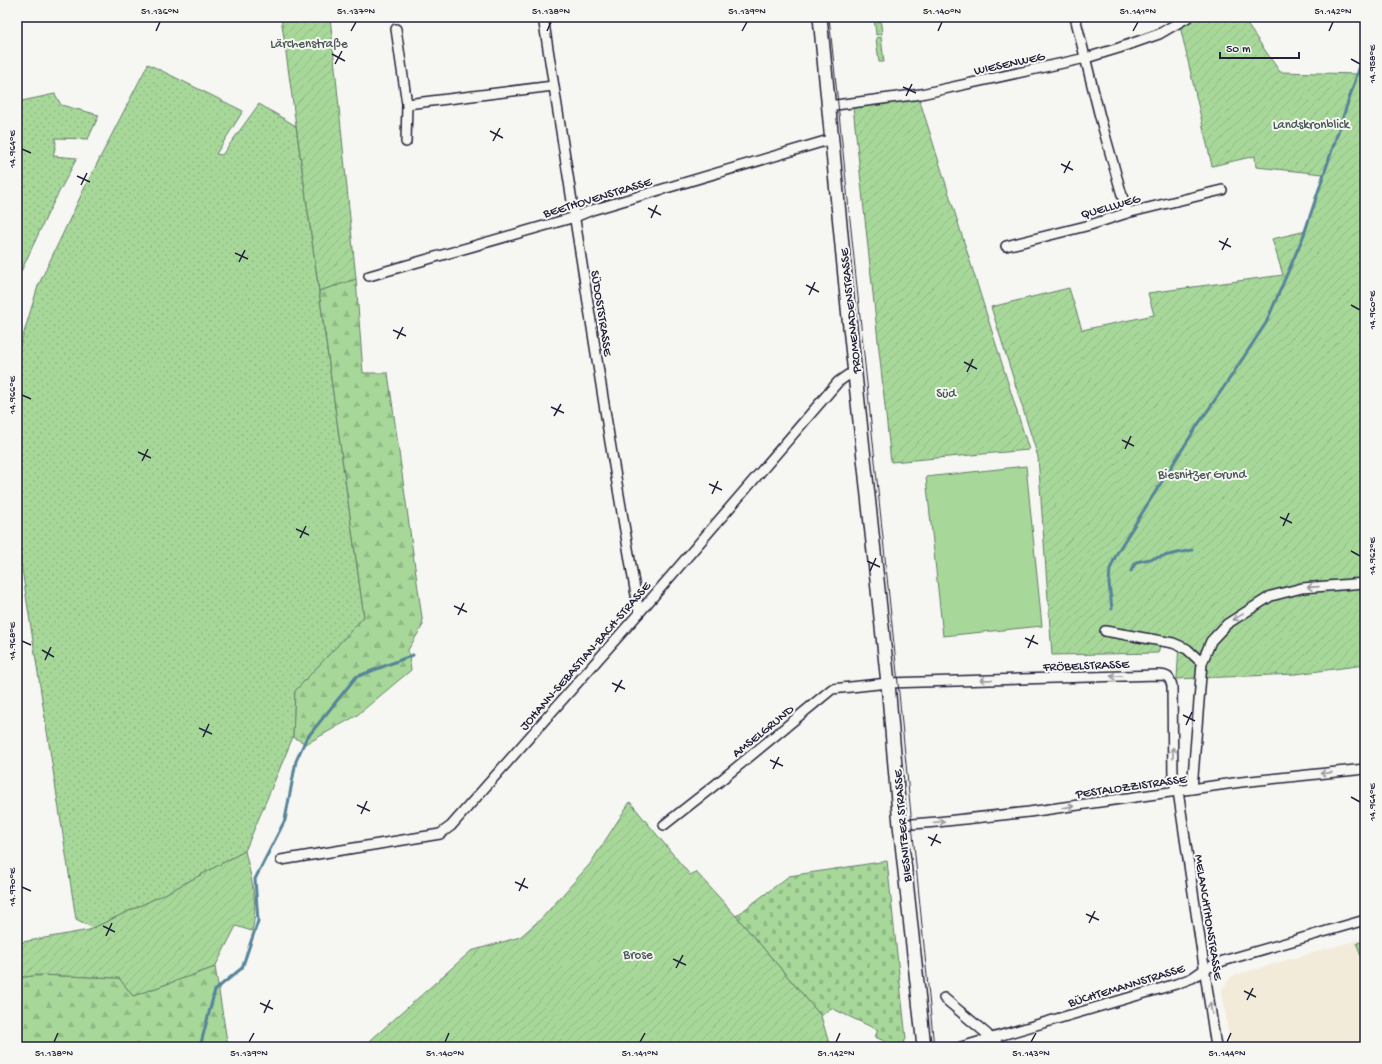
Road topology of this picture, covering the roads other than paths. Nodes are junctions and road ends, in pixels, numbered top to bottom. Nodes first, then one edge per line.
1 (543, 17) edge
2 (820, 17) edge
3 (1075, 17) edge
4 (1188, 17) edge
5 (396, 28) dead end
6 (1086, 58) junction
7 (553, 86) junction
8 (407, 104) junction
9 (828, 106) junction
10 (832, 139) junction
11 (406, 142) dead end
12 (1222, 190) dead end
13 (1127, 213) junction
14 (575, 217) junction
15 (1006, 246) dead end
16 (369, 276) dead end
17 (855, 374) junction
18 (1365, 583) edge
19 (879, 604) joint
20 (639, 613) junction
21 (1105, 632) dead end
22 (1202, 663) junction
23 (888, 683) junction
24 (1365, 769) edge
25 (1192, 789) junction
26 (1178, 791) junction
27 (664, 825) dead end
28 (900, 825) junction
29 (281, 860) dead end
30 (1365, 920) edge
31 (1205, 969) junction
32 (944, 998) dead end
33 (991, 1039) junction
34 (924, 1047) edge
35 (961, 1047) edge
36 (1002, 1047) edge
37 (1216, 1047) edge

1 - 7 street, SÜDOSTSTRASSE
2 - 9 main road, PROMENADENSTRASSE
3 - 6 street
4 - 6 street, WIESENWEG
5 - 8 street
6 - 9 street, WIESENWEG
6 - 13 street
7 - 8 street
7 - 14 street, SÜDOSTSTRASSE
8 - 11 street
9 - 10 main road, PROMENADENSTRASSE
10 - 14 street, BEETHOVENSTRASSE
10 - 17 main road, PROMENADENSTRASSE
12 - 13 street, QUELLWEG
13 - 15 street, QUELLWEG
14 - 16 street, BEETHOVENSTRASSE
14 - 20 street, SÜDOSTSTRASSE
17 - 19 main road, PROMENADENSTRASSE
17 - 20 street, JOHANN-SEBASTIAN-BACH-STRASSE
18 -> 22 street
19 - 23 main road, BIESNITZER STRASSE
20 - 29 street, JOHANN-SEBASTIAN-BACH-STRASSE
21 - 22 street
22 - 25 street
26 -> 23 street, FRÖBELSTRASSE
23 - 27 street, AMSELGRUND
23 - 28 main road, BIESNITZER STRASSE
24 -> 25 street, PESTALOZZISTRASSE
25 - 26 street, PESTALOZZISTRASSE
28 -> 26 street, PESTALOZZISTRASSE
26 - 31 street, MELANCHTHONSTRASSE
28 - 34 main road, BIESNITZER STRASSE
30 - 31 street, BÜCHTEMANNSTRASSE
31 - 33 street, BÜCHTEMANNSTRASSE
37 -> 31 street, MELANCHTHONSTRASSE
32 - 33 street
33 - 35 street, BÜCHTEMANNSTRASSE
33 - 36 street

